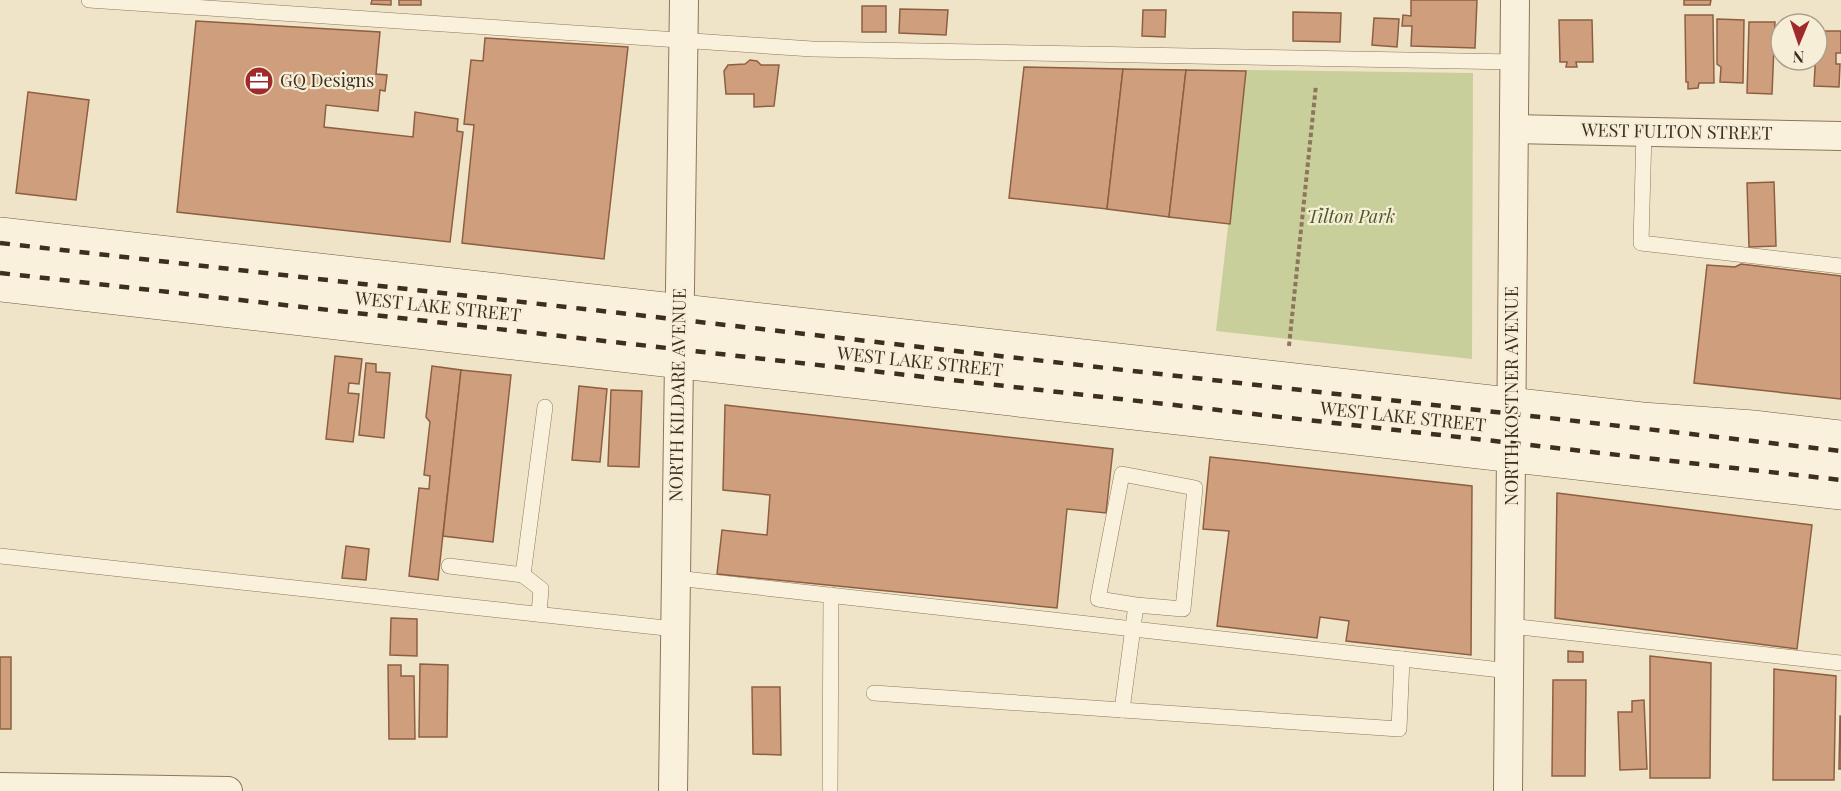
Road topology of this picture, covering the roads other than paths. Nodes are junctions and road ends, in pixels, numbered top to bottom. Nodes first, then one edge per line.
1 (89, 0) edge
2 (684, 0) edge
3 (1515, 0) edge
4 (683, 42) junction
5 (1515, 62) junction
6 (1514, 129) junction
7 (1644, 132) junction
8 (1841, 136) edge
9 (0, 234) edge
10 (0, 258) edge
11 (1841, 266) edge
12 (0, 285) edge
13 (679, 335) junction
14 (544, 407) dead end
15 (1512, 430) junction
16 (1841, 437) edge
17 (1841, 466) edge
18 (1841, 493) edge
19 (0, 556) edge
20 (449, 566) dead end
21 (523, 575) junction
22 (676, 578) junction
23 (831, 595) junction
24 (1136, 605) junction
25 (539, 614) junction
26 (1510, 626) junction
27 (675, 629) junction
28 (1133, 629) junction
29 (1402, 659) junction
30 (1841, 663) edge
31 (1510, 671) junction
32 (874, 693) dead end
33 (1122, 710) junction
34 (0, 787) edge
35 (228, 791) edge
36 (673, 791) edge
37 (830, 791) edge
38 (1508, 791) edge

1 - 4 lane
2 - 4 street, NORTH KILDARE AVENUE
3 - 5 street, NORTH KOSTNER AVENUE
4 - 5 lane
4 - 13 street, NORTH KILDARE AVENUE
5 - 6 street, NORTH KOSTNER AVENUE
6 - 7 street, WEST FULTON STREET
6 - 15 street, NORTH KOSTNER AVENUE
7 - 8 street, WEST FULTON STREET
7 - 11 lane
9 - 13 main road, WEST LAKE STREET
10 - 13 main road, WEST LAKE STREET
12 - 13 main road, WEST LAKE STREET
13 - 15 main road, WEST LAKE STREET
13 - 15 main road, WEST LAKE STREET
13 - 22 street, NORTH KILDARE AVENUE
14 - 21 lane
15 - 16 main road, WEST LAKE STREET
15 - 17 main road, WEST LAKE STREET
15 - 18 main road, WEST LAKE STREET
15 - 26 street, NORTH KOSTNER AVENUE
19 - 25 lane
20 - 21 lane
21 - 25 lane
22 - 23 lane
22 - 27 street, NORTH KILDARE AVENUE
23 - 28 lane
23 - 37 lane
24 - 24 lane
24 - 28 lane
25 - 27 lane
26 - 30 lane
26 - 31 street, NORTH KOSTNER AVENUE
27 - 36 street, NORTH KILDARE AVENUE
28 - 29 lane
28 - 33 lane
29 - 31 lane
29 - 33 lane
31 - 38 street, NORTH KOSTNER AVENUE
32 - 33 lane
34 - 35 street

